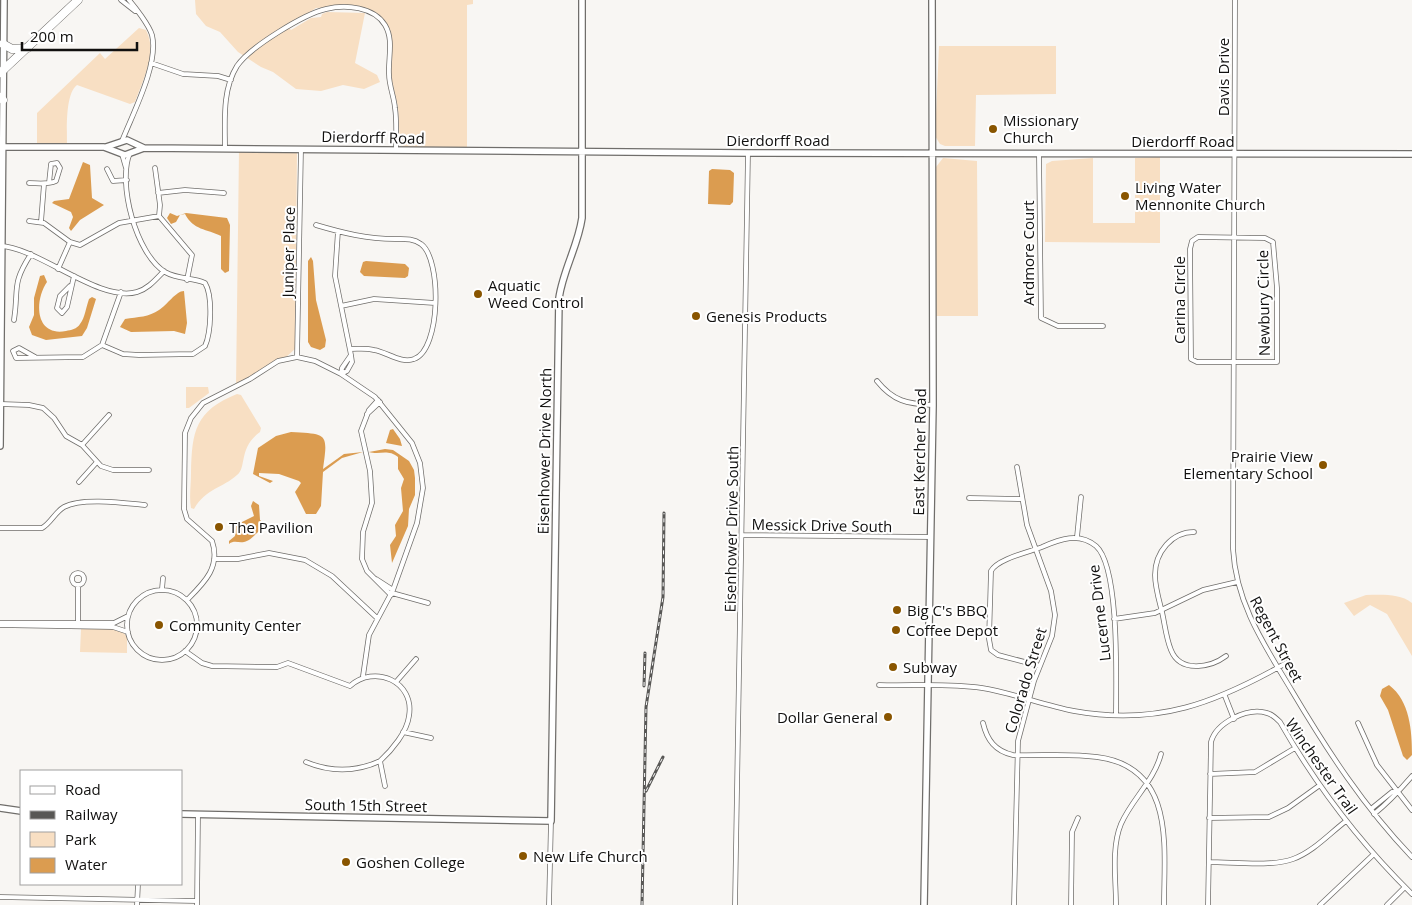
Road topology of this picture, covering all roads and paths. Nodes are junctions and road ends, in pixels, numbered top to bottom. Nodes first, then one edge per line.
1 (4, 0) edge
2 (78, 0) edge
3 (121, 0) edge
4 (128, 0) edge
5 (582, 0) edge
6 (932, 0) edge
7 (1235, 0) edge
8 (135, 11) junction
9 (4, 44) junction
10 (28, 48) junction
11 (151, 63) junction
12 (2, 72) edge
13 (231, 80) junction
14 (1, 98) edge
15 (129, 126) junction
16 (121, 141) junction
17 (131, 142) junction
18 (1, 147) edge
19 (104, 147) junction
20 (144, 148) junction
21 (225, 148) junction
22 (301, 149) junction
23 (396, 150) junction
24 (583, 151) junction
25 (121, 153) junction
26 (131, 153) junction
27 (748, 153) junction
28 (931, 153) junction
29 (1039, 154) junction
30 (1235, 154) junction
31 (1412, 154) edge
32 (126, 168) junction
33 (155, 168) dead end
34 (107, 169) dead end
35 (127, 180) junction
36 (29, 182) dead end
37 (49, 183) junction
38 (44, 184) junction
39 (158, 193) junction
40 (224, 193) dead end
41 (159, 216) junction
42 (133, 220) junction
43 (29, 221) dead end
44 (41, 222) junction
45 (316, 225) dead end
46 (338, 231) junction
47 (1234, 237) junction
48 (70, 242) junction
49 (1, 246) edge
50 (31, 254) junction
51 (58, 270) junction
52 (164, 271) junction
53 (74, 276) junction
54 (187, 280) junction
55 (70, 286) junction
56 (121, 292) junction
57 (435, 303) junction
58 (341, 306) junction
59 (14, 320) dead end
60 (1102, 326) dead end
61 (102, 345) junction
62 (351, 349) junction
63 (35, 357) junction
64 (297, 357) junction
65 (1234, 362) junction
66 (0, 374) edge
67 (341, 374) junction
68 (877, 381) dead end
69 (379, 401) junction
70 (1, 404) edge
71 (932, 405) junction
72 (109, 415) dead end
73 (82, 445) junction
74 (0, 446) edge
75 (96, 464) junction
76 (1018, 467) dead end
77 (149, 470) dead end
78 (79, 482) dead end
79 (1081, 497) dead end
80 (969, 498) dead end
81 (1021, 499) junction
82 (145, 505) dead end
83 (0, 528) edge
84 (1194, 532) dead end
85 (742, 535) junction
86 (931, 537) junction
87 (1077, 537) junction
88 (1035, 550) junction
89 (214, 559) junction
90 (163, 578) dead end
91 (1237, 582) junction
92 (78, 585) dead end
93 (162, 589) junction
94 (392, 593) junction
95 (187, 600) junction
96 (428, 603) dead end
97 (1162, 611) junction
98 (128, 616) junction
99 (377, 618) junction
100 (1114, 619) junction
101 (0, 624) edge
102 (78, 624) junction
103 (128, 632) junction
104 (185, 651) junction
105 (1226, 656) dead end
106 (416, 659) dead end
107 (1288, 662) dead end
108 (1040, 666) junction
109 (1278, 668) junction
110 (363, 676) junction
111 (396, 682) junction
112 (879, 686) dead end
113 (928, 686) junction
114 (1225, 696) junction
115 (1028, 700) junction
116 (1116, 715) junction
117 (1234, 719) junction
118 (983, 723) dead end
119 (1358, 723) dead end
120 (403, 732) junction
121 (431, 738) dead end
122 (1295, 748) junction
123 (1161, 754) dead end
124 (1017, 755) junction
125 (380, 761) junction
126 (306, 762) dead end
127 (1210, 774) junction
128 (1412, 776) edge
129 (1147, 784) junction
130 (1320, 785) junction
131 (385, 786) dead end
132 (1397, 791) junction
133 (0, 808) edge
134 (1371, 810) junction
135 (1412, 810) edge
136 (20, 811) edge
137 (182, 814) edge
138 (198, 814) junction
139 (1374, 814) junction
140 (1078, 818) dead end
141 (1209, 818) junction
142 (551, 821) junction
143 (1346, 821) junction
144 (1374, 854) junction
145 (1412, 857) edge
146 (1209, 862) junction
147 (138, 885) edge
148 (1405, 887) junction
149 (1412, 894) edge
150 (0, 897) edge
151 (137, 903) edge
152 (197, 903) edge
153 (549, 905) edge
154 (735, 905) edge
155 (924, 905) edge
156 (1014, 905) edge
157 (1071, 905) edge
158 (1116, 905) edge
159 (1164, 905) edge
160 (1208, 905) edge
161 (1320, 905) edge
162 (1387, 905) edge

1 - 9 street
2 - 10 highway
3 - 8 street
4 - 8 street
5 - 24 street, Eisenhower Drive North
6 - 28 street, East Kercher Road
7 - 30 street, Davis Drive
8 - 11 street
9 - 10 highway
9 - 12 street
10 - 12 highway
11 - 13 street
11 - 15 street
12 - 14 street
13 - 21 street
13 - 23 street
14 - 18 street
15 - 16 street
15 - 17 street
16 - 17 street, Dierdorff Road
16 - 19 street, Dierdorff Road
16 - 25 street
17 - 20 street, Dierdorff Road
17 - 26 street
18 - 19 street, Dierdorff Road
18 - 49 street
19 - 25 street, Dierdorff Road
20 - 21 street, Dierdorff Road
20 - 26 street, Dierdorff Road
21 - 22 street, Dierdorff Road
22 - 23 street, Dierdorff Road
22 - 64 street, Juniper Place
23 - 24 street, Dierdorff Road
24 - 27 street, Dierdorff Road
24 - 142 street, Eisenhower Drive North
25 - 26 street, Dierdorff Road
25 - 32 street
26 - 32 street
27 - 28 street, Dierdorff Road
27 - 85 street, Eisenhower Drive South
28 - 29 street, Dierdorff Road
28 - 71 street, East Kercher Road
29 - 30 street, Dierdorff Road
29 - 60 street, Ardmore Court
30 - 31 street, Dierdorff Road
30 - 47 street, Regent Street
32 - 35 street
33 - 39 street
34 - 35 street
35 - 42 street
36 - 38 street
37 - 37 street
37 - 38 street
38 - 44 street
39 - 40 street
39 - 41 street
41 - 42 street
41 - 54 street
42 - 48 street
42 - 52 street
43 - 44 street
44 - 48 street
45 - 46 street
46 - 57 street
46 - 58 street
47 - 65 street, Regent Street
47 - 65 street, Newbury Circle
47 - 65 street, Carina Circle
48 - 51 street
49 - 50 street
49 - 66 street
50 - 51 street
50 - 59 street
51 - 53 street
52 - 54 street
52 - 56 street
53 - 55 street
53 - 56 street
54 - 61 street
55 - 55 street
56 - 61 street
57 - 58 street
57 - 62 street
58 - 62 street
61 - 63 street
62 - 67 street
63 - 63 street
64 - 67 street
64 - 89 street
65 - 91 street, Regent Street
66 - 70 street
67 - 69 street
68 - 71 street
69 - 94 street
69 - 94 street
70 - 73 street
70 - 74 street
71 - 86 street, East Kercher Road
72 - 73 street
73 - 75 street
75 - 77 street
75 - 78 street
76 - 81 street, Colorado Street
79 - 87 street
80 - 81 street
81 - 88 street, Colorado Street
82 - 83 street
84 - 97 street
85 - 86 street, Messick Drive South
85 - 154 street, Eisenhower Drive South
86 - 113 street, East Kercher Road
87 - 88 street
87 - 100 street, Lucerne Drive
88 - 108 street, Colorado Street
88 - 108 street
89 - 95 street
89 - 99 street
90 - 93 street
91 - 97 street
91 - 109 street, Regent Street
92 - 102 street
93 - 95 street
93 - 98 street
94 - 96 street
94 - 99 street
95 - 104 street
97 - 100 street
97 - 105 street
98 - 102 street
98 - 103 street
99 - 110 street
100 - 116 street, Lucerne Drive
101 - 102 street
102 - 103 street
103 - 104 street
104 - 110 street
106 - 111 street
107 - 109 street
108 - 115 street, Colorado Street
109 - 114 street
109 - 134 street, Regent Street
110 - 111 street
111 - 120 street
112 - 113 street
113 - 115 street
113 - 155 street, East Kercher Road
114 - 116 street
114 - 117 street
115 - 116 street
115 - 124 street, Colorado Street
117 - 122 street, Winchester Trail
117 - 127 street, Winchester Trail
118 - 124 street
119 - 132 street
120 - 121 street
120 - 125 street
122 - 127 street
122 - 130 street, Winchester Trail
123 - 129 street
124 - 129 street
124 - 156 street, Colorado Street
125 - 126 street
125 - 131 street
127 - 141 street, Winchester Trail
128 - 132 street
129 - 158 street
129 - 159 street
130 - 141 street
130 - 143 street, Winchester Trail
132 - 134 street
132 - 135 street
132 - 139 street
133 - 136 street
134 - 139 street, Regent Street
137 - 138 street, South 15th Street
138 - 142 street, South 15th Street
138 - 152 street
139 - 145 street, Regent Street
140 - 157 street
141 - 146 street, Winchester Trail
142 - 153 street, Eisenhower Drive North
143 - 144 street, Winchester Trail
143 - 146 street
144 - 148 street, Winchester Trail
144 - 161 street
146 - 160 street, Winchester Trail
147 - 151 street
148 - 149 street, Winchester Trail
148 - 162 street
150 - 151 street
151 - 152 street

